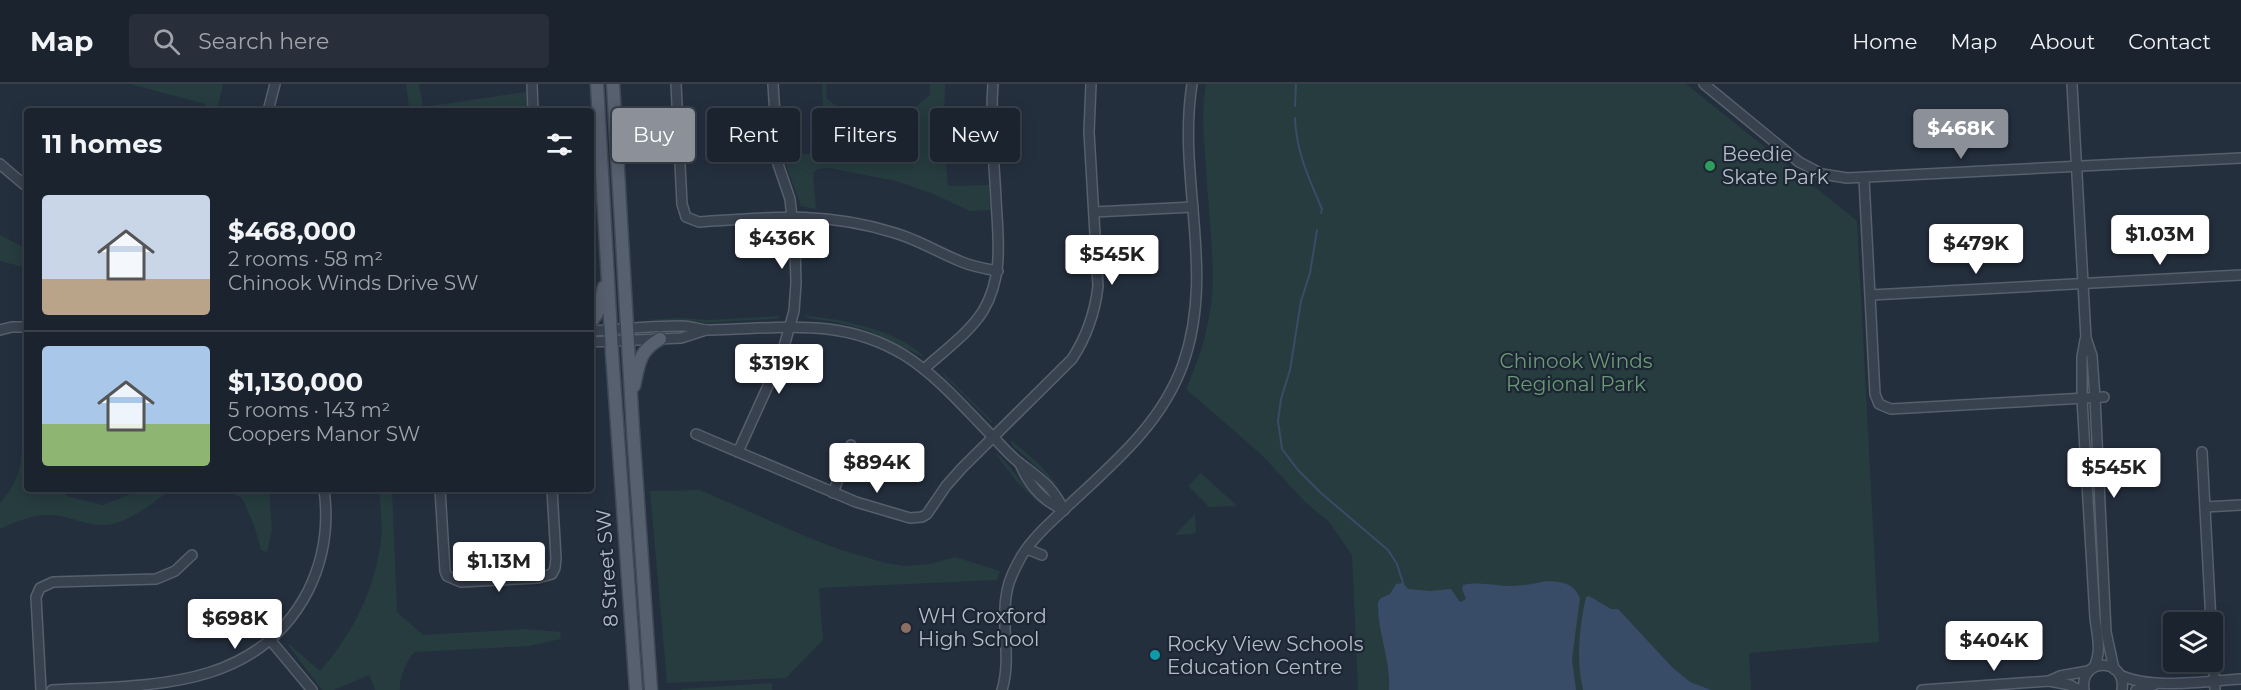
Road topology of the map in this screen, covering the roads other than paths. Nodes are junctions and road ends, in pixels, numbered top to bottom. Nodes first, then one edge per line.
1 (275, 84) edge
2 (532, 84) edge
3 (597, 84) edge
4 (613, 84) edge
5 (676, 84) edge
6 (773, 84) edge
7 (993, 84) edge
8 (1091, 84) edge
9 (1192, 84) edge
10 (1704, 84) edge
11 (2072, 84) edge
12 (269, 108) edge
13 (533, 108) edge
14 (2241, 158) edge
15 (0, 164) edge
16 (2076, 167) junction
17 (1864, 179) junction
18 (24, 184) edge
19 (1193, 207) junction
20 (1094, 212) junction
21 (792, 216) junction
22 (608, 271) junction
23 (998, 271) junction
24 (2241, 275) edge
25 (2082, 283) junction
26 (1871, 295) junction
27 (594, 318) edge
28 (790, 326) junction
29 (24, 327) edge
30 (0, 330) edge
31 (706, 330) junction
32 (594, 332) edge
33 (611, 335) junction
34 (627, 335) junction
35 (2086, 338) junction
36 (660, 339) junction
37 (594, 341) edge
38 (924, 369) junction
39 (2100, 397) junction
40 (2082, 399) junction
41 (631, 402) junction
42 (696, 434) dead end
43 (994, 438) junction
44 (851, 446) dead end
45 (738, 452) junction
46 (2202, 452) dead end
47 (324, 492) edge
48 (440, 492) edge
49 (552, 492) edge
50 (833, 493) junction
51 (2241, 505) edge
52 (2205, 507) junction
53 (1064, 510) junction
54 (1027, 549) junction
55 (192, 555) dead end
56 (1042, 555) dead end
57 (2210, 612) edge
58 (272, 642) junction
59 (2091, 669) junction
60 (2117, 672) junction
61 (2241, 679) edge
62 (2049, 681) junction
63 (2160, 684) junction
64 (2215, 685) edge
65 (1994, 688) edge
66 (41, 690) edge
67 (52, 690) edge
68 (312, 690) edge
69 (636, 690) edge
70 (651, 690) edge
71 (1002, 690) edge
72 (1922, 690) edge
73 (2081, 690) edge
74 (2122, 690) edge
75 (2136, 690) edge

1 - 12 street
2 - 13 street
3 - 22 main road, 8 Street SW
4 - 34 main road, 8 Street SW
5 - 21 street
6 - 21 street
7 - 23 street
8 - 20 street
9 - 19 street
10 - 17 street
11 - 16 street
14 - 16 street
15 - 18 street
16 - 17 street
16 - 25 street
17 - 26 street
19 - 20 street
19 - 53 street
20 - 43 street
21 - 23 street
21 - 28 street
22 - 27 main road
22 - 33 main road, 8 Street SW
23 - 38 street
24 - 25 street
25 - 26 street
25 - 35 street
26 - 40 street
28 - 31 street
28 - 38 street
28 - 45 street
29 - 30 street
31 - 34 street
31 - 36 street
32 - 33 street
33 - 34 street
33 - 37 street
33 - 69 main road, 8 Street SW
34 - 36 street
34 - 41 main road, 8 Street SW
35 - 39 street
35 - 40 street
36 - 41 main road
38 - 43 street
39 - 40 street
39 - 60 street
40 - 59 street
41 - 70 main road, 8 Street SW
42 - 45 street
43 - 50 street
43 - 53 street
44 - 50 street
45 - 50 street
46 - 52 street
47 - 58 street
48 - 49 street
51 - 52 street
52 - 57 street
53 - 54 street
54 - 56 street
54 - 71 street
55 - 66 street
58 - 67 street
58 - 68 street
59 - 60 street
59 - 62 street
59 - 73 street
60 - 63 street
60 - 74 street
61 - 64 street
62 - 65 street
62 - 73 street
63 - 64 street
63 - 75 street
65 - 72 street

